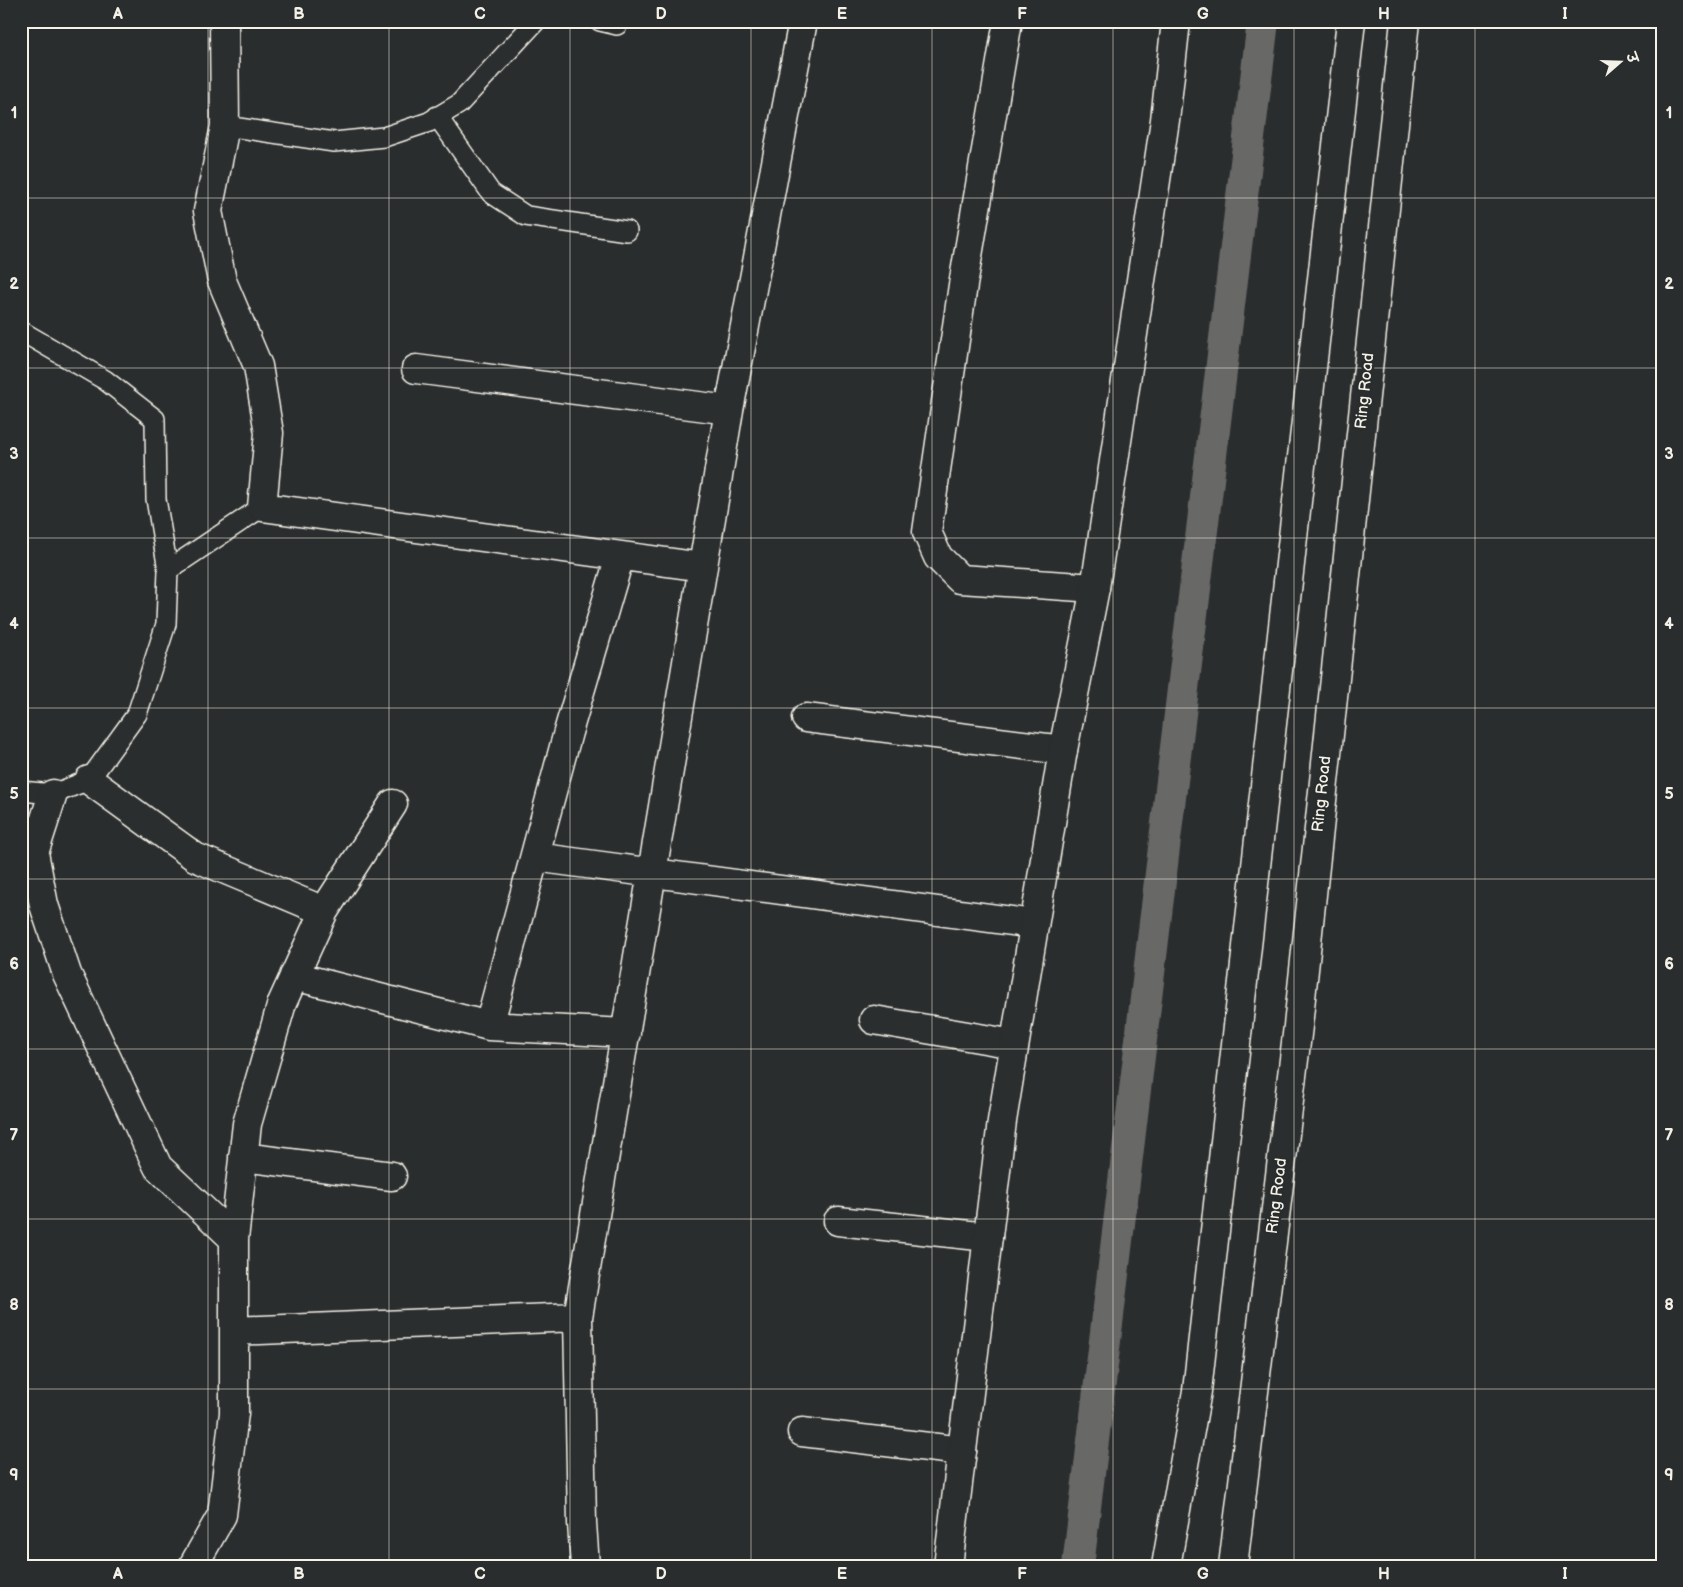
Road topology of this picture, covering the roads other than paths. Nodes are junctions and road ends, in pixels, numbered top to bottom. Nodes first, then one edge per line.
1 (224, 21) edge
2 (536, 21) edge
3 (802, 21) edge
4 (1008, 21) edge
5 (1176, 21) edge
6 (1351, 21) edge
7 (1404, 21) edge
8 (438, 116) junction
9 (225, 126) junction
10 (627, 231) dead end
11 (21, 332) edge
12 (416, 369) dead end
13 (729, 410) junction
14 (262, 507) junction
15 (620, 556) junction
16 (703, 567) junction
17 (168, 570) junction
18 (1095, 588) junction
19 (806, 718) dead end
20 (1063, 750) junction
21 (89, 780) junction
22 (21, 791) edge
23 (53, 794) junction
24 (393, 804) dead end
25 (535, 857) junction
26 (652, 872) junction
27 (324, 911) junction
28 (1034, 924) junction
29 (294, 976) junction
30 (874, 1020) dead end
31 (488, 1026) junction
32 (626, 1033) junction
33 (1014, 1044) junction
34 (243, 1157) junction
35 (392, 1176) dead end
36 (838, 1221) dead end
37 (988, 1237) junction
38 (234, 1239) junction
39 (578, 1317) junction
40 (234, 1331) junction
41 (802, 1432) dead end
42 (962, 1451) junction
43 (193, 1566) edge
44 (585, 1566) edge
45 (948, 1566) edge
46 (1166, 1566) edge
47 (1232, 1566) edge

1 - 9 street
2 - 8 lane
3 - 13 street
4 - 18 street
5 - 18 street
6 - 46 street
7 - 47 street, Ring Road
8 - 9 lane
8 - 10 lane
9 - 14 street
11 - 17 lane
12 - 13 street
13 - 16 street
14 - 15 street
14 - 17 lane
15 - 16 street
15 - 25 street
16 - 26 street
17 - 21 lane
18 - 20 street
19 - 20 street
20 - 28 street
21 - 23 lane
21 - 27 street
22 - 23 lane
23 - 38 street
24 - 27 street
25 - 26 street
25 - 31 street
26 - 28 street
26 - 32 street
27 - 29 street
28 - 33 street
29 - 31 street
29 - 34 street
30 - 33 street
31 - 32 street
32 - 39 street
33 - 37 street
34 - 35 street
34 - 38 street
36 - 37 street
37 - 42 street
38 - 40 street
39 - 40 street
39 - 44 street
40 - 43 street
41 - 42 street
42 - 45 street

